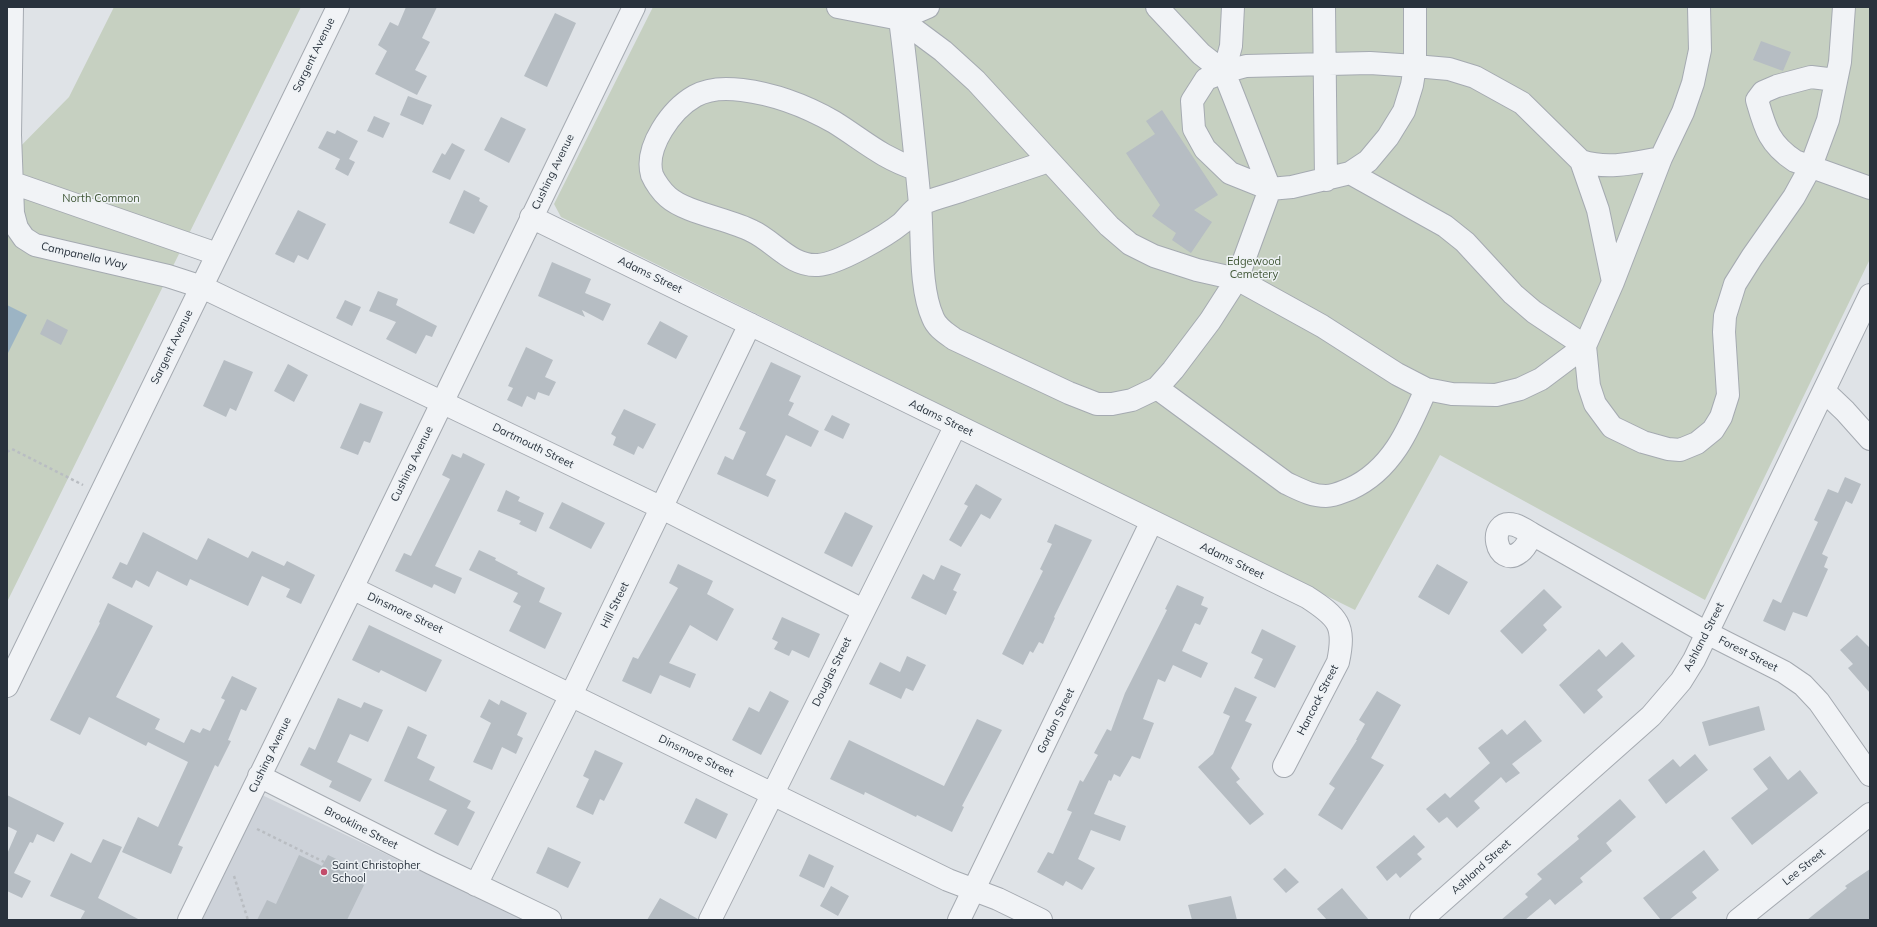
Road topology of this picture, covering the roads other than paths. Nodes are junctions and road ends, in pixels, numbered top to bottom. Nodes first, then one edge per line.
1 (12, 7) edge
2 (338, 7) edge
3 (634, 7) edge
4 (838, 7) edge
5 (928, 7) edge
6 (1157, 7) edge
7 (1233, 7) edge
8 (1324, 7) edge
9 (1415, 7) edge
10 (1699, 7) edge
11 (1844, 7) edge
12 (899, 13) edge
13 (1325, 64) junction
14 (1415, 66) junction
15 (1224, 72) junction
16 (1836, 80) junction
17 (1661, 158) junction
18 (1049, 161) junction
19 (1581, 161) junction
20 (1811, 166) junction
21 (916, 169) junction
22 (1350, 173) junction
23 (1326, 180) junction
24 (13, 182) junction
25 (1870, 188) edge
26 (1270, 189) junction
27 (920, 204) junction
28 (531, 217) junction
29 (217, 254) junction
30 (1237, 279) junction
31 (1612, 282) junction
32 (202, 287) junction
33 (1870, 295) edge
34 (750, 324) junction
35 (1585, 346) junction
36 (1157, 388) junction
37 (1426, 389) junction
38 (1824, 391) junction
39 (442, 402) junction
40 (956, 425) junction
41 (1870, 439) edge
42 (662, 508) junction
43 (1152, 521) junction
44 (1532, 534) dead end
45 (352, 588) junction
46 (863, 610) junction
47 (1341, 631) joint
48 (1707, 633) junction
49 (7, 686) edge
50 (571, 695) junction
51 (1284, 766) dead end
52 (1870, 775) edge
53 (259, 776) junction
54 (773, 794) junction
55 (1870, 814) edge
56 (476, 885) junction
57 (974, 890) junction
58 (189, 920) edge
59 (550, 920) edge
60 (710, 920) edge
61 (959, 920) edge
62 (1042, 920) edge
63 (1421, 920) edge
64 (1738, 920) edge

1 - 24 street, Campanella Way
2 - 29 street, Sargent Avenue
3 - 28 street, Cushing Avenue
4 - 12 street
5 - 12 street
6 - 15 street
7 - 15 street
8 - 13 street
9 - 14 street
10 - 17 street
11 - 16 street
12 - 18 street
12 - 21 street
13 - 14 street
13 - 15 street
13 - 23 street
14 - 19 street
14 - 22 street
15 - 26 street
15 - 26 street
16 - 20 street
16 - 20 street
17 - 19 street
17 - 31 street
18 - 27 street
18 - 30 street
19 - 31 street
20 - 25 street
20 - 35 street
21 - 27 street
21 - 27 street
22 - 23 street
22 - 35 street
23 - 26 street
24 - 29 street
24 - 32 street, Campanella Way
26 - 30 street
27 - 36 street
28 - 34 street, Adams Street
28 - 39 street, Cushing Avenue
29 - 32 street, Sargent Avenue
30 - 36 street
30 - 37 street
31 - 35 street
32 - 39 street, Dartmouth Street
32 - 49 street, Sargent Avenue
33 - 38 street, Ashland Street
34 - 40 street, Adams Street
34 - 42 street, Hill Street
35 - 37 street
36 - 37 street
38 - 41 street
38 - 48 street, Ashland Street
39 - 42 street, Dartmouth Street
39 - 45 street, Cushing Avenue
40 - 43 street, Adams Street
40 - 46 street, Douglas Street
42 - 46 street, Dartmouth Street
42 - 50 street, Hill Street
43 - 47 street, Adams Street
43 - 57 street, Gordon Street
44 - 48 street, Forest Street
45 - 50 street, Dinsmore Street
45 - 53 street, Cushing Avenue
46 - 54 street, Douglas Street
47 - 51 street, Hancock Street
48 - 52 street, Forest Street
48 - 63 street, Ashland Street
50 - 54 street, Dinsmore Street
50 - 56 street, Hill Street
53 - 56 street, Brookline Street
53 - 58 street, Cushing Avenue
54 - 57 street, Dinsmore Street
54 - 60 street, Douglas Street
55 - 64 street, Lee Street
56 - 59 street, Brookline Street
57 - 61 street, Gordon Street
57 - 62 street, Dinsmore Street

